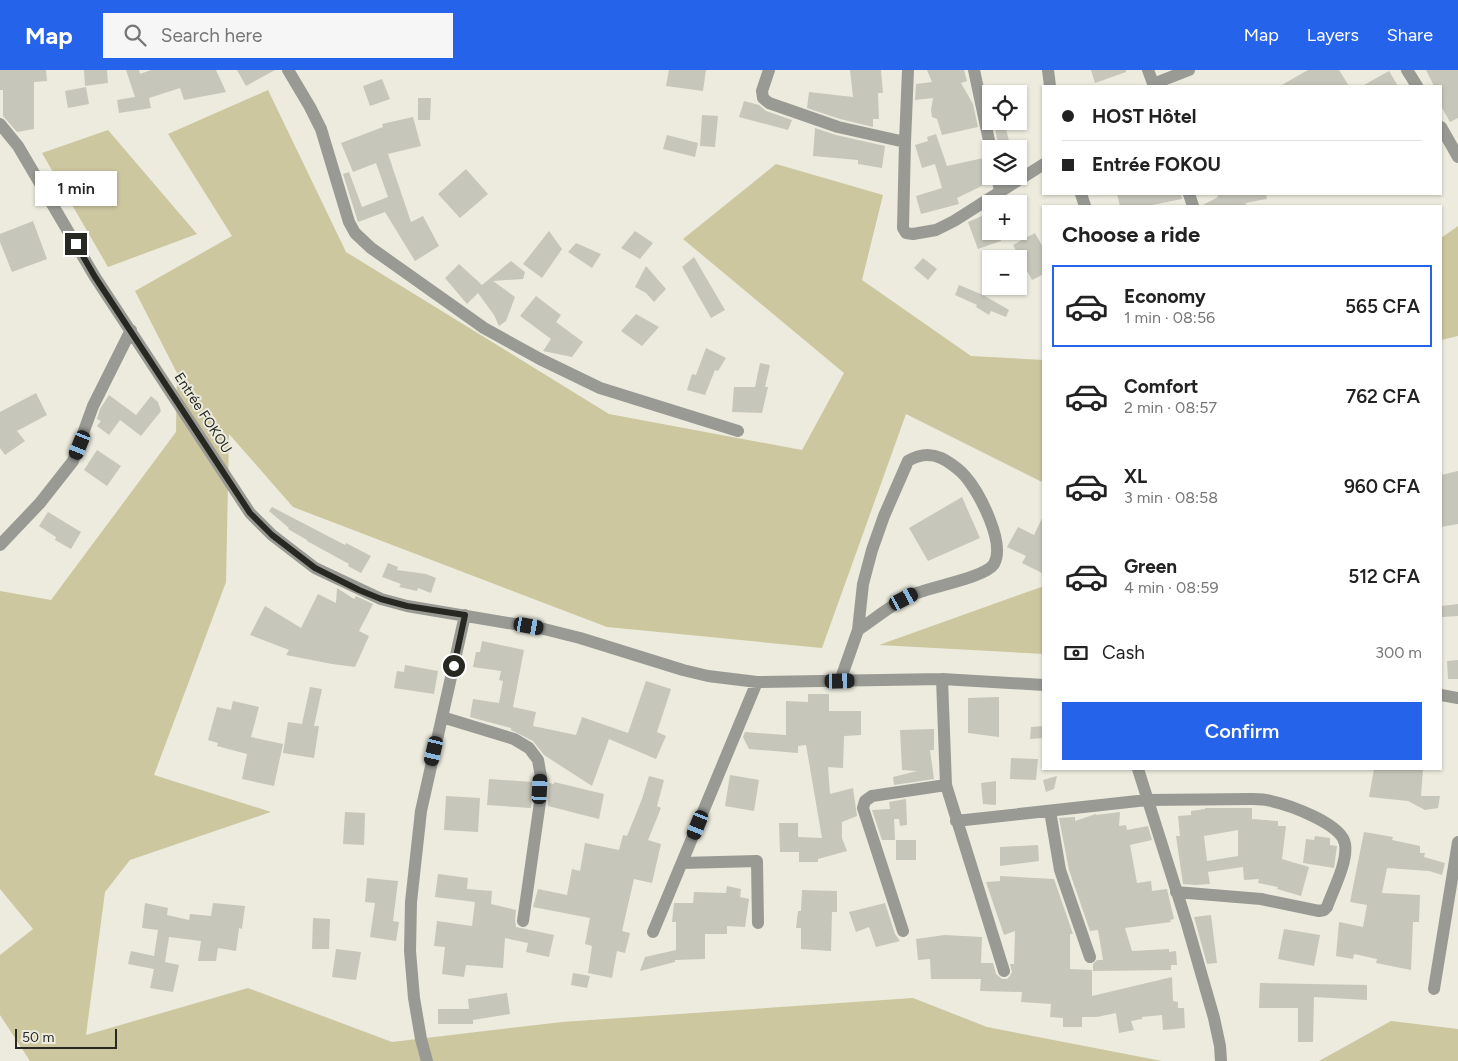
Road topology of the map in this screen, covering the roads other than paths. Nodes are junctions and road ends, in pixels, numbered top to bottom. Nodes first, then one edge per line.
1 (288, 70) edge
2 (770, 70) edge
3 (908, 70) edge
4 (974, 70) edge
5 (1048, 70) edge
6 (1148, 70) edge
7 (1189, 70) edge
8 (1406, 70) edge
9 (1050, 85) edge
10 (1154, 85) edge
11 (1416, 85) edge
12 (0, 124) edge
13 (1442, 129) edge
14 (989, 140) edge
15 (905, 142) junction
16 (1458, 157) edge
17 (1042, 165) edge
18 (999, 185) edge
19 (1000, 191) junction
20 (131, 330) junction
21 (738, 431) dead end
22 (0, 545) edge
23 (465, 615) junction
24 (858, 630) junction
25 (942, 680) junction
26 (840, 681) junction
27 (757, 682) junction
28 (1042, 685) edge
29 (1442, 695) edge
30 (1458, 698) edge
31 (442, 717) junction
32 (1138, 770) edge
33 (946, 785) junction
34 (1147, 800) junction
35 (1050, 811) junction
36 (956, 821) junction
37 (1458, 842) edge
38 (682, 862) junction
39 (1176, 892) junction
40 (523, 921) dead end
41 (758, 923) dead end
42 (903, 931) dead end
43 (654, 932) dead end
44 (1090, 957) dead end
45 (1004, 971) dead end
46 (1434, 988) dead end
47 (427, 1061) edge
48 (1221, 1061) edge

1 - 21 street
2 - 15 street
3 - 15 street
4 - 14 street
5 - 9 street
6 - 10 street
7 - 10 street
8 - 11 street
12 - 20 street, Entrée FOKOU
13 - 16 street
15 - 19 street
17 - 19 street
18 - 19 street
20 - 22 street
20 - 23 street, Entrée FOKOU
23 - 27 street, Entrée FOKOU
23 - 31 street
24 - 24 street
24 - 26 street
25 - 26 street, Entrée FOKOU
25 - 28 street, Entrée FOKOU
25 - 33 street
26 - 27 street, Entrée FOKOU
27 - 38 street
29 - 30 street
31 - 40 street
31 - 47 street
32 - 34 street
33 - 36 street
33 - 42 street
34 - 35 street
34 - 39 street
34 - 39 street
35 - 36 street
35 - 44 street
36 - 45 street
37 - 46 street
38 - 41 street
38 - 43 street
39 - 48 street

